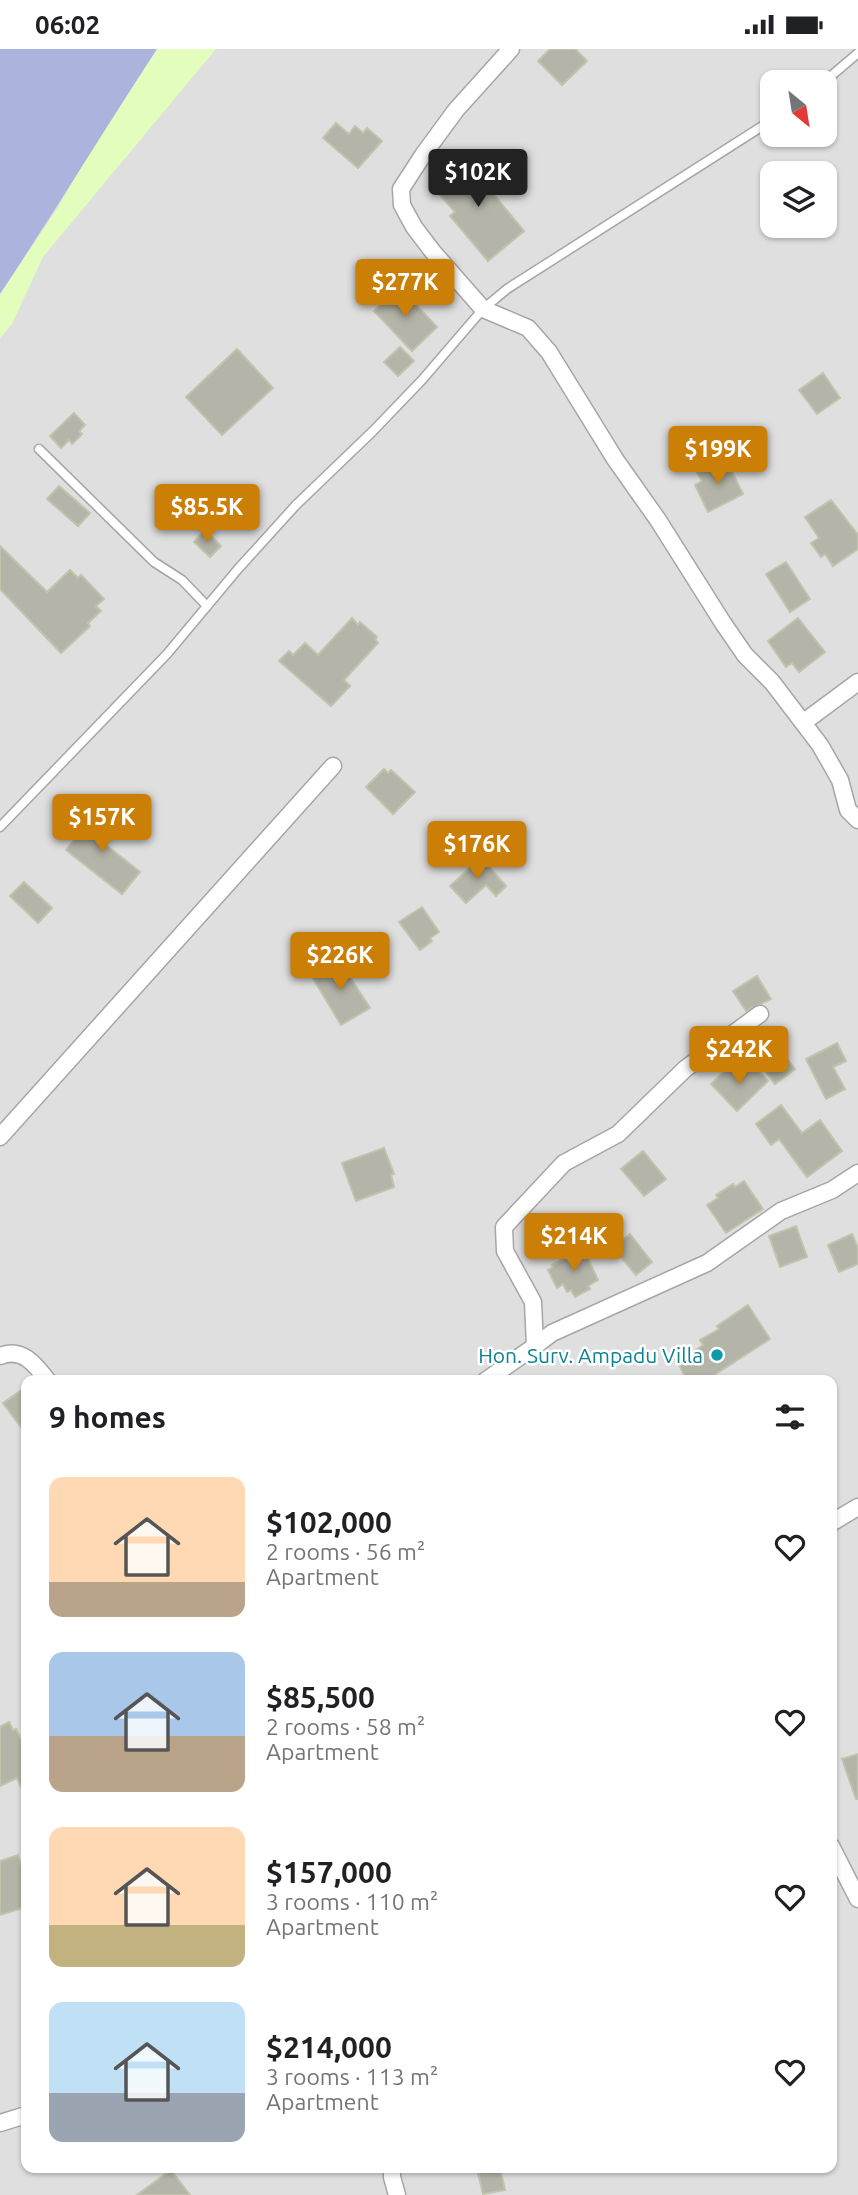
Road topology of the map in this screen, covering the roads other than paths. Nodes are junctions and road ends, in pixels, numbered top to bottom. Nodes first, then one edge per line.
1 (511, 49) edge
2 (858, 53) edge
3 (837, 71) edge
4 (760, 128) edge
5 (483, 309) junction
6 (39, 449) dead end
7 (207, 605) junction
8 (858, 682) edge
9 (804, 722) junction
10 (333, 766) dead end
11 (858, 820) edge
12 (0, 827) edge
13 (760, 1014) dead end
14 (0, 1137) edge
15 (858, 1173) edge
16 (535, 1346) junction
17 (0, 1356) edge
18 (44, 1375) edge
19 (494, 1375) edge
20 (858, 1507) edge
21 (837, 1519) edge
22 (837, 1858) edge
23 (858, 1899) edge
24 (21, 2117) edge
25 (0, 2123) edge
26 (392, 2173) edge
27 (397, 2195) edge

1 - 5 street
2 - 3 lane
4 - 5 lane
5 - 7 lane
5 - 9 street
6 - 7 lane
7 - 12 lane
8 - 9 street
9 - 11 street
10 - 14 street
13 - 16 street
15 - 16 street
16 - 19 street
17 - 18 street
20 - 21 street
22 - 23 street
24 - 25 street
26 - 27 street

